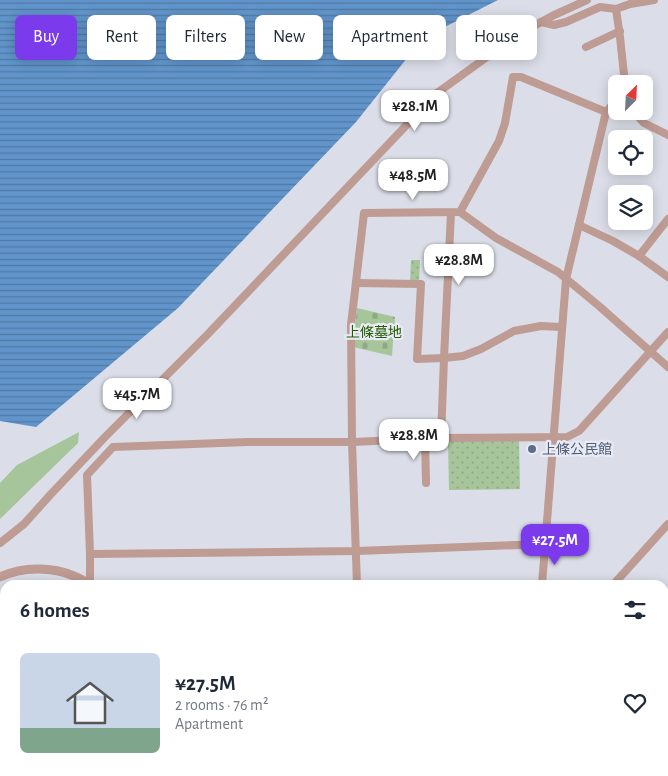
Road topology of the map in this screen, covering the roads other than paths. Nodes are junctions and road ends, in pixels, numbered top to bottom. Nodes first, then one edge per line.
1 (587, 0) edge
2 (654, 0) edge
3 (616, 9) junction
4 (541, 22) junction
5 (620, 31) junction
6 (586, 47) dead end
7 (623, 75) edge
8 (606, 112) joint
9 (641, 120) edge
10 (668, 135) edge
11 (460, 212) junction
12 (451, 213) junction
13 (668, 219) edge
14 (579, 225) junction
15 (639, 256) junction
16 (422, 275) dead end
17 (668, 277) edge
18 (566, 279) junction
19 (356, 282) junction
20 (421, 284) junction
21 (561, 327) junction
22 (668, 332) edge
23 (651, 351) junction
24 (444, 358) junction
25 (668, 367) edge
26 (553, 437) junction
27 (441, 438) junction
28 (425, 439) junction
29 (352, 442) junction
30 (426, 483) dead end
31 (668, 524) edge
32 (0, 542) edge
33 (545, 544) junction
34 (357, 551) junction
35 (90, 554) junction
36 (0, 577) edge
37 (81, 580) edge
38 (90, 580) edge
39 (357, 580) edge
40 (542, 580) edge
41 (618, 580) edge

1 - 4 street
2 - 3 street
3 - 4 street
3 - 5 street
4 - 32 street
5 - 6 street
5 - 7 street
8 - 11 street
8 - 14 street
9 - 10 street
11 - 12 street
11 - 18 street
12 - 19 street
12 - 24 street
13 - 15 street
14 - 15 street
14 - 18 street
15 - 17 street
16 - 20 street
18 - 21 street
18 - 23 street
19 - 20 street
19 - 29 street
20 - 24 street
21 - 24 street
21 - 26 street
22 - 23 street
23 - 25 street
23 - 26 street
24 - 27 street
26 - 27 street
26 - 33 street
27 - 28 street
28 - 29 street
28 - 30 street
29 - 34 street
29 - 35 street
31 - 41 street
33 - 34 street
33 - 40 street
34 - 35 street
34 - 39 street
35 - 38 street
36 - 37 street

